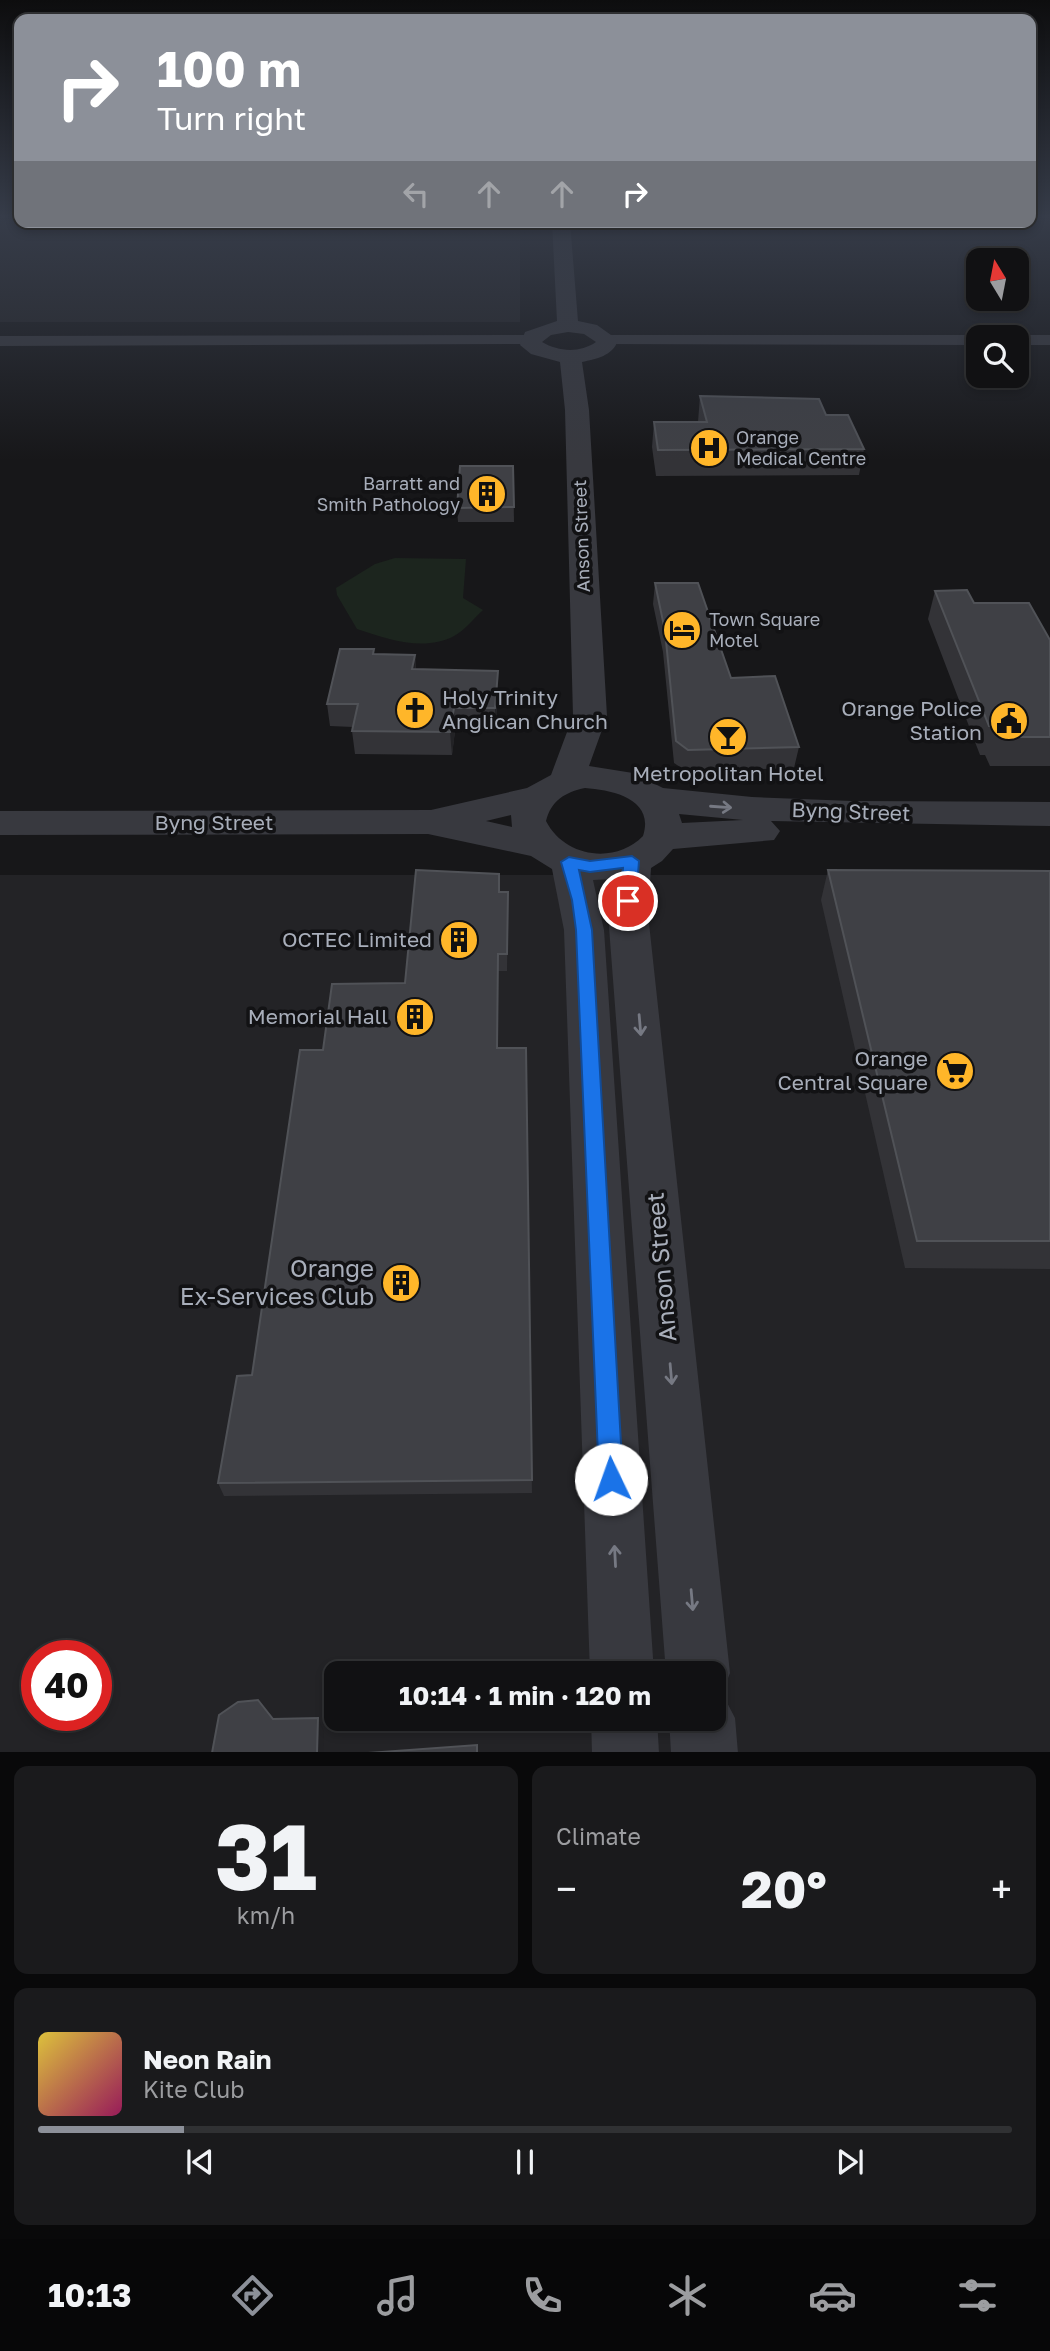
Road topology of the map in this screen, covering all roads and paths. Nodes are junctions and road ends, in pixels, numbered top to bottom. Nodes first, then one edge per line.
1 (566, 298) edge
2 (568, 326) junction
3 (530, 340) junction
4 (607, 340) junction
5 (966, 340) edge
6 (1029, 340) edge
7 (1050, 340) edge
8 (0, 341) edge
9 (570, 355) junction
10 (590, 716) junction
11 (551, 790) junction
12 (639, 790) junction
13 (1050, 814) edge
14 (428, 822) junction
15 (0, 823) edge
16 (1050, 833) edge
17 (646, 849) junction
18 (554, 853) junction
19 (621, 1661) edge
20 (697, 1661) edge
21 (625, 1731) edge
22 (703, 1731) edge
23 (626, 1752) edge
24 (705, 1752) edge

1 - 2 street
2 - 3 street
2 - 4 street
3 - 8 street
3 - 9 street
4 - 5 street
4 - 9 street
6 - 7 street
9 - 10 street, Anson Street
10 - 11 street, Anson Street
10 - 12 street, Anson Street
11 - 12 street
11 - 14 street, Byng Street
11 - 18 street
12 -> 13 street, Byng Street
12 - 17 street
14 - 15 street, Byng Street
14 - 18 street, Byng Street
16 - 17 street, Byng Street
17 - 18 street
17 -> 20 street, Anson Street
19 -> 18 street
21 - 23 street
22 - 24 street

